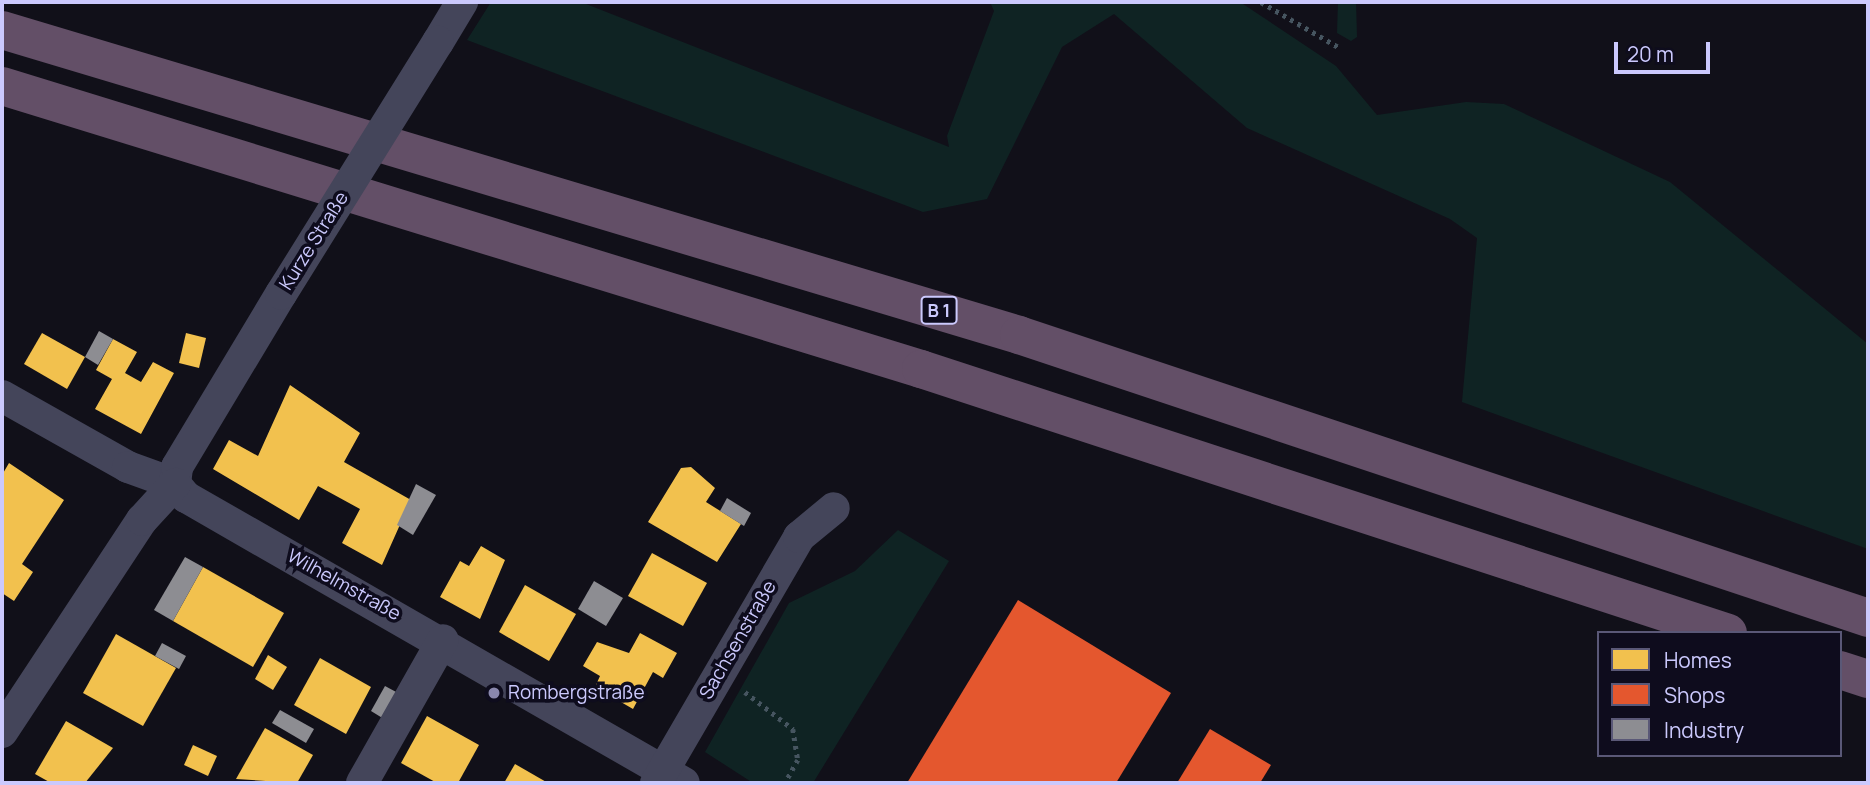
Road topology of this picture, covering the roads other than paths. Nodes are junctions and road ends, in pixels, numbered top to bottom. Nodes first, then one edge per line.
1 (461, 2) edge
2 (2, 30) edge
3 (2, 86) edge
4 (2, 396) edge
5 (175, 484) junction
6 (834, 508) dead end
7 (1868, 618) edge
8 (1722, 631) edge
9 (443, 640) junction
10 (1842, 671) edge
11 (1868, 680) edge
12 (2, 732) edge
13 (667, 779) edge
14 (362, 783) edge

1 - 5 street, Kurze Straße, bridge
2 - 7 highway, B 1
3 - 8 highway
4 - 5 street, Wilhelmstraße
5 - 9 street, Wilhelmstraße
5 - 12 street
6 - 13 street, Sachsenstraße
9 - 13 street, Wilhelmstraße
9 - 14 street
10 - 11 highway

